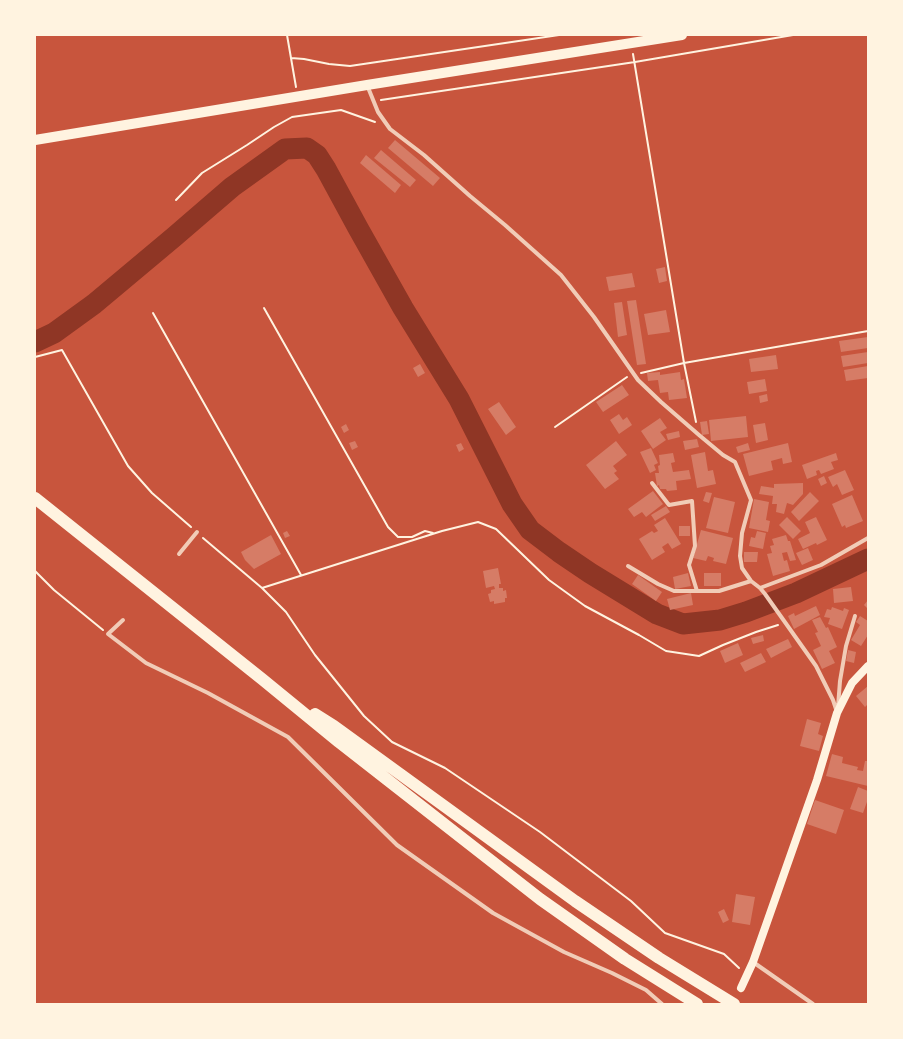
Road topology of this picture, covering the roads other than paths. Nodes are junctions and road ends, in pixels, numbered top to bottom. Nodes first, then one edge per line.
1 (682, 35) edge
2 (367, 85) junction
3 (35, 140) edge
4 (652, 483) dead end
5 (35, 498) edge
6 (197, 532) road end
7 (868, 538) edge
8 (179, 554) dead end
9 (628, 566) dead end
10 (751, 581) junction
11 (760, 588) junction
12 (697, 591) junction
13 (855, 616) dead end
14 (123, 620) dead end
15 (868, 666) edge
16 (262, 679) junction
17 (837, 713) junction
18 (753, 962) junction
19 (741, 988) dead end
20 (662, 1004) edge
21 (696, 1004) edge
22 (734, 1004) edge
23 (813, 1004) edge

1 - 2 main road
2 - 3 main road
2 - 10 street
4 - 12 street
5 - 16 highway
6 - 8 street
7 - 11 street
9 - 12 street
10 - 11 street
10 - 12 street
11 - 17 street
13 - 17 street
14 - 20 street
15 - 17 main road
16 - 21 highway
16 - 22 highway
17 - 18 main road
18 - 19 main road
18 - 23 street

